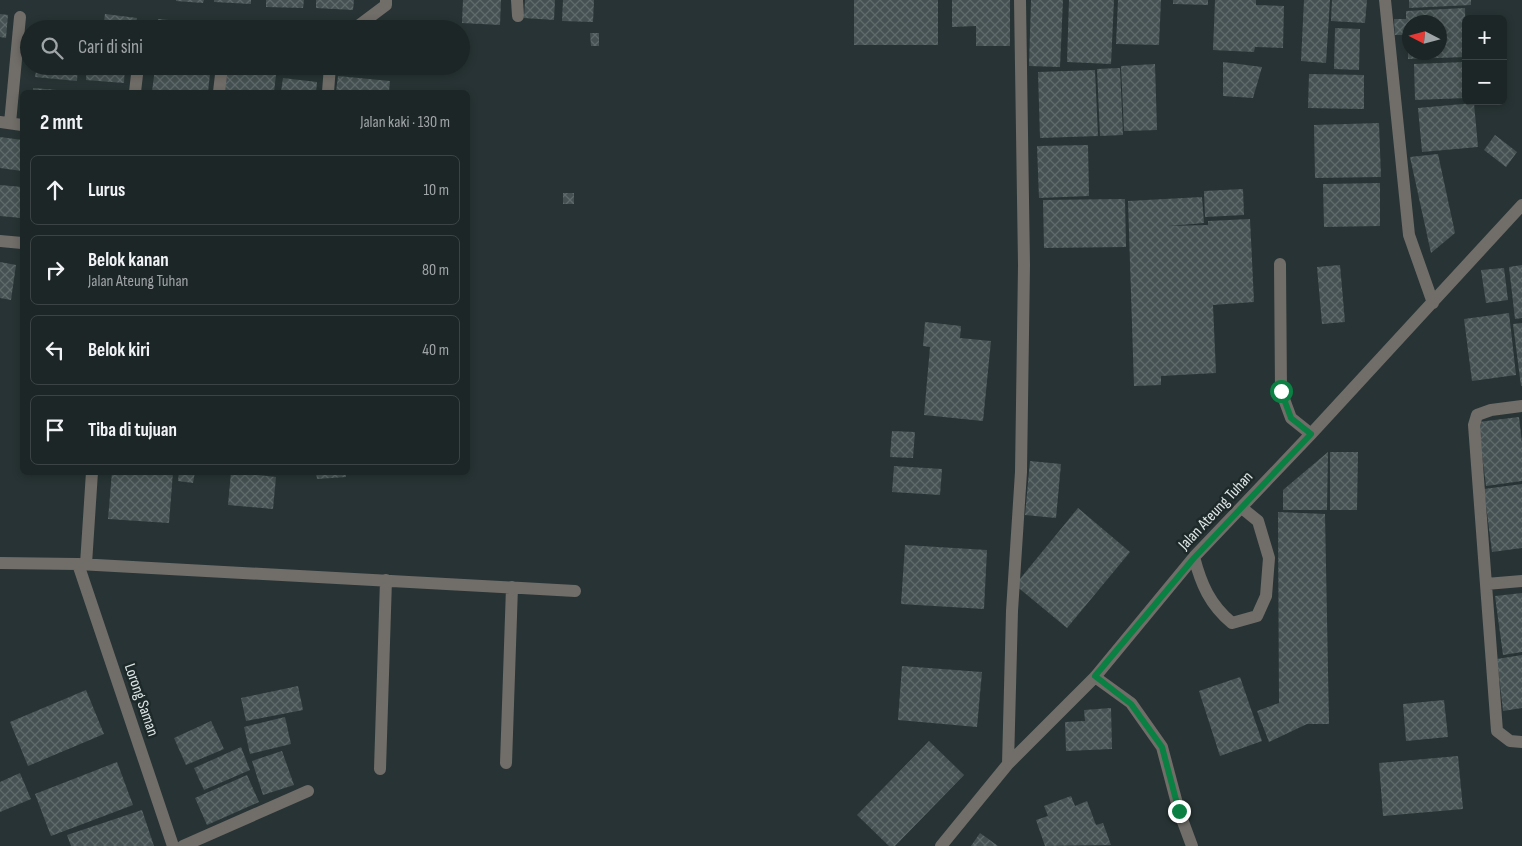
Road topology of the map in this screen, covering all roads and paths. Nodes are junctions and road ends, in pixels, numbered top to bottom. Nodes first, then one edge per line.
1 (386, 0) edge
2 (517, 0) edge
3 (1020, 0) edge
4 (1385, 0) edge
5 (518, 16) dead end
6 (20, 17) dead end
7 (366, 20) edge
8 (137, 75) edge
9 (221, 75) edge
10 (329, 75) edge
11 (135, 90) edge
12 (219, 90) edge
13 (328, 90) edge
14 (11, 123) edge
15 (1522, 205) edge
16 (0, 241) edge
17 (20, 243) edge
18 (1280, 264) dead end
19 (1433, 302) junction
20 (1522, 406) edge
21 (1311, 434) junction
22 (92, 475) edge
23 (1242, 508) junction
24 (1194, 558) junction
25 (0, 563) edge
26 (82, 564) junction
27 (386, 580) junction
28 (1522, 581) edge
29 (1486, 584) junction
30 (512, 587) junction
31 (575, 591) dead end
32 (1095, 676) junction
33 (1522, 742) edge
34 (506, 763) dead end
35 (1008, 764) junction
36 (380, 769) dead end
37 (308, 791) dead end
38 (173, 846) edge
39 (183, 846) edge
40 (941, 846) edge
41 (1192, 846) edge

1 - 7 street
2 - 5 street
3 - 35 street
4 - 19 street
6 - 14 street
8 - 11 street
9 - 12 street
10 - 13 street
15 - 19 street, Jalan Ateung Tuhan
16 - 17 street
18 - 21 street
19 - 21 street, Jalan Ateung Tuhan
20 - 29 street
21 - 23 street, Jalan Ateung Tuhan
22 - 26 street
23 - 24 street, Jalan Ateung Tuhan
23 - 24 street
24 - 32 street, Jalan Ateung Tuhan
25 - 26 street
26 - 27 street
26 - 38 street, Lorong Saman
27 - 30 street
27 - 36 street
28 - 29 street
29 - 33 street
30 - 31 street
30 - 34 street
32 - 35 street, Jalan Ateung Tuhan
32 - 41 street
35 - 40 street, Jalan Ateung Tuhan
37 - 39 street

